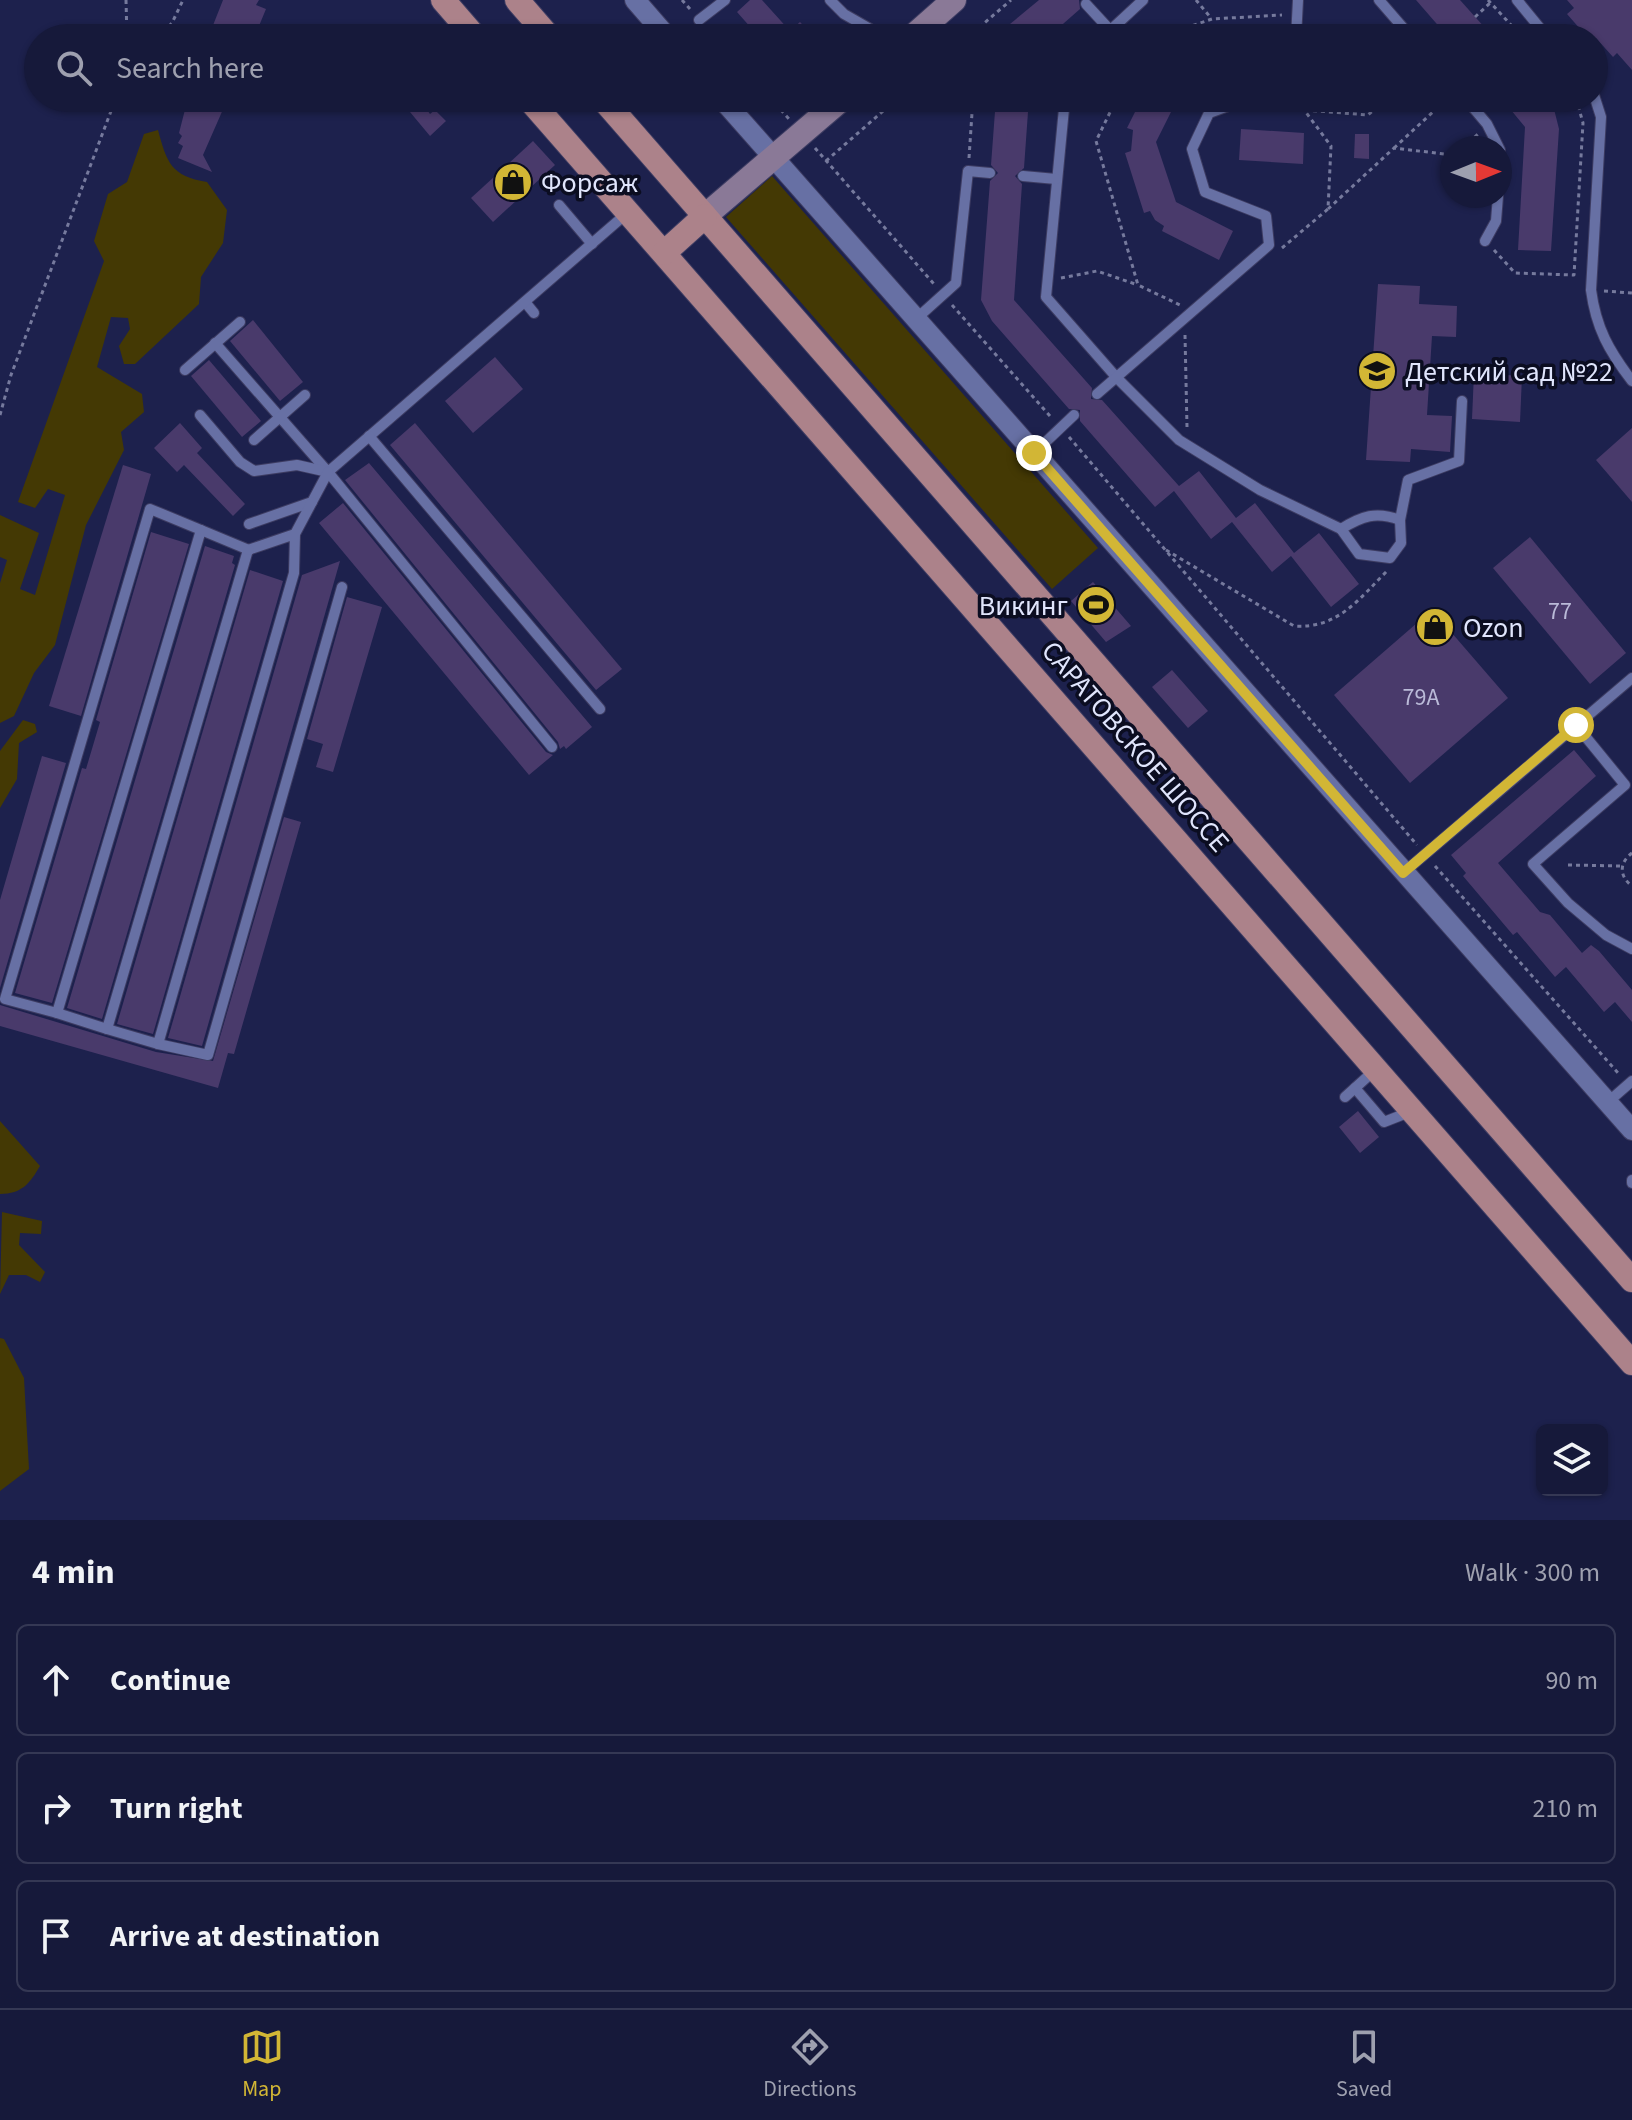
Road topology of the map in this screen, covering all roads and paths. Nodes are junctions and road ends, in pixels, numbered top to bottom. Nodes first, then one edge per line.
1 (126, 0) edge
2 (183, 0) edge
3 (443, 0) edge
4 (517, 0) edge
5 (635, 0) edge
6 (725, 0) edge
7 (830, 0) edge
8 (954, 0) edge
9 (1011, 0) edge
10 (1143, 0) edge
11 (1196, 0) edge
12 (1298, 0) edge
13 (1379, 0) edge
14 (1517, 0) edge
15 (1489, 2) edge
16 (1086, 4) dead end
17 (1298, 14) junction
18 (1475, 17) dead end
19 (1212, 19) junction
20 (699, 20) dead end
21 (127, 24) edge
22 (171, 24) edge
23 (464, 24) edge
24 (538, 24) edge
25 (656, 24) edge
26 (862, 24) edge
27 (927, 24) edge
28 (984, 24) edge
29 (1099, 24) edge
30 (1117, 24) edge
31 (1197, 24) edge
32 (1297, 24) edge
33 (1400, 24) edge
34 (1510, 24) edge
35 (1537, 24) edge
36 (111, 112) edge
37 (540, 112) edge
38 (614, 112) edge
39 (733, 112) edge
40 (783, 112) edge
41 (822, 112) edge
42 (882, 112) edge
43 (972, 112) edge
44 (1063, 112) edge
45 (1110, 112) edge
46 (1212, 112) edge
47 (1306, 112) edge
48 (1330, 112) edge
49 (1371, 112) edge
50 (1433, 112) edge
51 (1477, 112) edge
52 (1580, 112) edge
53 (1599, 112) edge
54 (1487, 124) junction
55 (803, 134) junction
56 (1475, 136) edge
57 (1493, 136) edge
58 (1394, 148) junction
59 (1440, 154) edge
60 (774, 159) junction
61 (826, 161) junction
62 (968, 171) junction
63 (990, 173) dead end
64 (1023, 176) dead end
65 (1056, 179) junction
66 (559, 205) dead end
67 (1497, 208) edge
68 (1328, 209) junction
69 (628, 212) junction
70 (705, 216) junction
71 (1485, 241) joint
72 (592, 244) junction
73 (664, 253) junction
74 (1276, 254) dead end
75 (1047, 281) junction
76 (1138, 285) junction
77 (1591, 290) junction
78 (1632, 293) edge
79 (943, 294) junction
80 (525, 302) junction
81 (1193, 312) junction
82 (534, 313) dead end
83 (916, 319) junction
84 (240, 322) dead end
85 (1185, 331) dead end
86 (215, 343) junction
87 (185, 370) dead end
88 (1117, 378) junction
89 (1632, 381) edge
90 (1097, 394) dead end
91 (305, 395) dead end
92 (1462, 401) dead end
93 (0, 415) edge
94 (200, 415) dead end
95 (1074, 415) dead end
96 (281, 417) junction
97 (1062, 429) junction
98 (369, 436) junction
99 (254, 440) dead end
100 (1188, 446) junction
101 (1034, 453) junction
102 (328, 472) junction
103 (312, 502) junction
104 (1400, 520) junction
105 (249, 524) dead end
106 (1341, 529) junction
107 (201, 530) junction
108 (295, 534) junction
109 (1163, 548) junction
110 (249, 550) junction
111 (1390, 558) junction
112 (342, 587) dead end
113 (1632, 678) edge
114 (600, 709) dead end
115 (1576, 725) junction
116 (552, 747) dead end
117 (1632, 853) edge
118 (1425, 854) junction
119 (1568, 865) dead end
120 (1622, 866) junction
121 (1403, 873) junction
122 (1632, 886) edge
123 (1632, 949) edge
124 (57, 1013) junction
125 (107, 1029) junction
126 (158, 1044) junction
127 (1376, 1069) junction
128 (1630, 1083) edge
129 (1355, 1088) junction
130 (1345, 1097) dead end
131 (1608, 1102) junction
132 (1413, 1111) junction
133 (1632, 1130) edge
134 (1632, 1280) edge
135 (1632, 1363) edge

1 - 21 path
2 - 22 path
3 - 23 main road
4 - 24 main road
5 - 25 street
6 - 20 lane
7 - 26 lane
8 - 27 street
9 - 28 path
10 - 30 lane
11 - 19 path
12 - 17 lane
13 - 33 lane
14 - 35 lane
15 - 18 path
15 - 34 path
16 - 29 lane
17 - 19 path
17 - 32 lane
19 - 31 path
36 - 93 path
37 - 69 main road, САРАТОВСКОЕ ШОССЕ
38 - 70 main road, САРАТОВСКОЕ ШОССЕ
39 - 60 street
40 - 55 path
41 - 55 street
42 - 61 path
43 - 62 path
44 - 65 lane
45 - 76 path
46 - 81 lane
47 - 68 path
48 - 49 path
50 - 58 path
51 - 54 lane
52 - 71 path
53 - 77 lane
54 - 56 path
54 - 57 lane
55 - 60 street
55 - 61 path
58 - 59 path
58 - 68 path
60 - 70 street
60 - 83 street
61 - 79 path
62 - 63 lane
62 - 79 lane
64 - 65 lane
65 - 75 lane
66 - 72 lane
67 - 71 lane
68 - 74 path
69 - 72 lane
69 - 73 main road, САРАТОВСКОЕ ШОССЕ
70 - 73 main road
70 - 134 main road, САРАТОВСКОЕ ШОССЕ
72 - 80 lane
73 - 127 main road, САРАТОВСКОЕ ШОССЕ
75 - 76 path
75 - 88 lane
76 - 81 path
77 - 78 path
77 - 89 lane
79 - 83 lane
79 - 97 path
80 - 82 lane
80 - 98 lane
81 - 88 lane
83 - 101 street
84 - 86 lane
85 - 100 path
86 - 87 lane
86 - 96 lane
88 - 90 lane
88 - 100 lane
91 - 96 lane
92 - 104 lane
94 - 102 lane
95 - 97 lane
96 - 99 lane
96 - 102 lane
97 - 101 lane
97 - 109 path
98 - 102 lane
98 - 114 lane
100 - 106 lane
101 - 121 street
102 - 103 lane
102 - 116 lane
103 - 105 lane
103 - 108 lane
104 - 106 lane
104 - 111 lane
106 - 111 lane
107 - 110 lane
107 - 124 lane
107 - 124 lane
108 - 110 lane
108 - 126 lane
109 - 111 path
109 - 118 path
110 - 125 lane
112 - 126 lane
113 - 115 lane
115 - 118 lane
115 - 123 lane
117 - 120 path
118 - 121 lane
118 - 128 path
119 - 120 path
120 - 122 path
121 - 131 street
124 - 125 lane
125 - 126 lane
127 - 129 lane
127 - 132 main road, САРАТОВСКОЕ ШОССЕ
128 - 131 lane
129 - 130 lane
129 - 132 lane
131 - 133 street
132 - 135 main road, САРАТОВСКОЕ ШОССЕ

